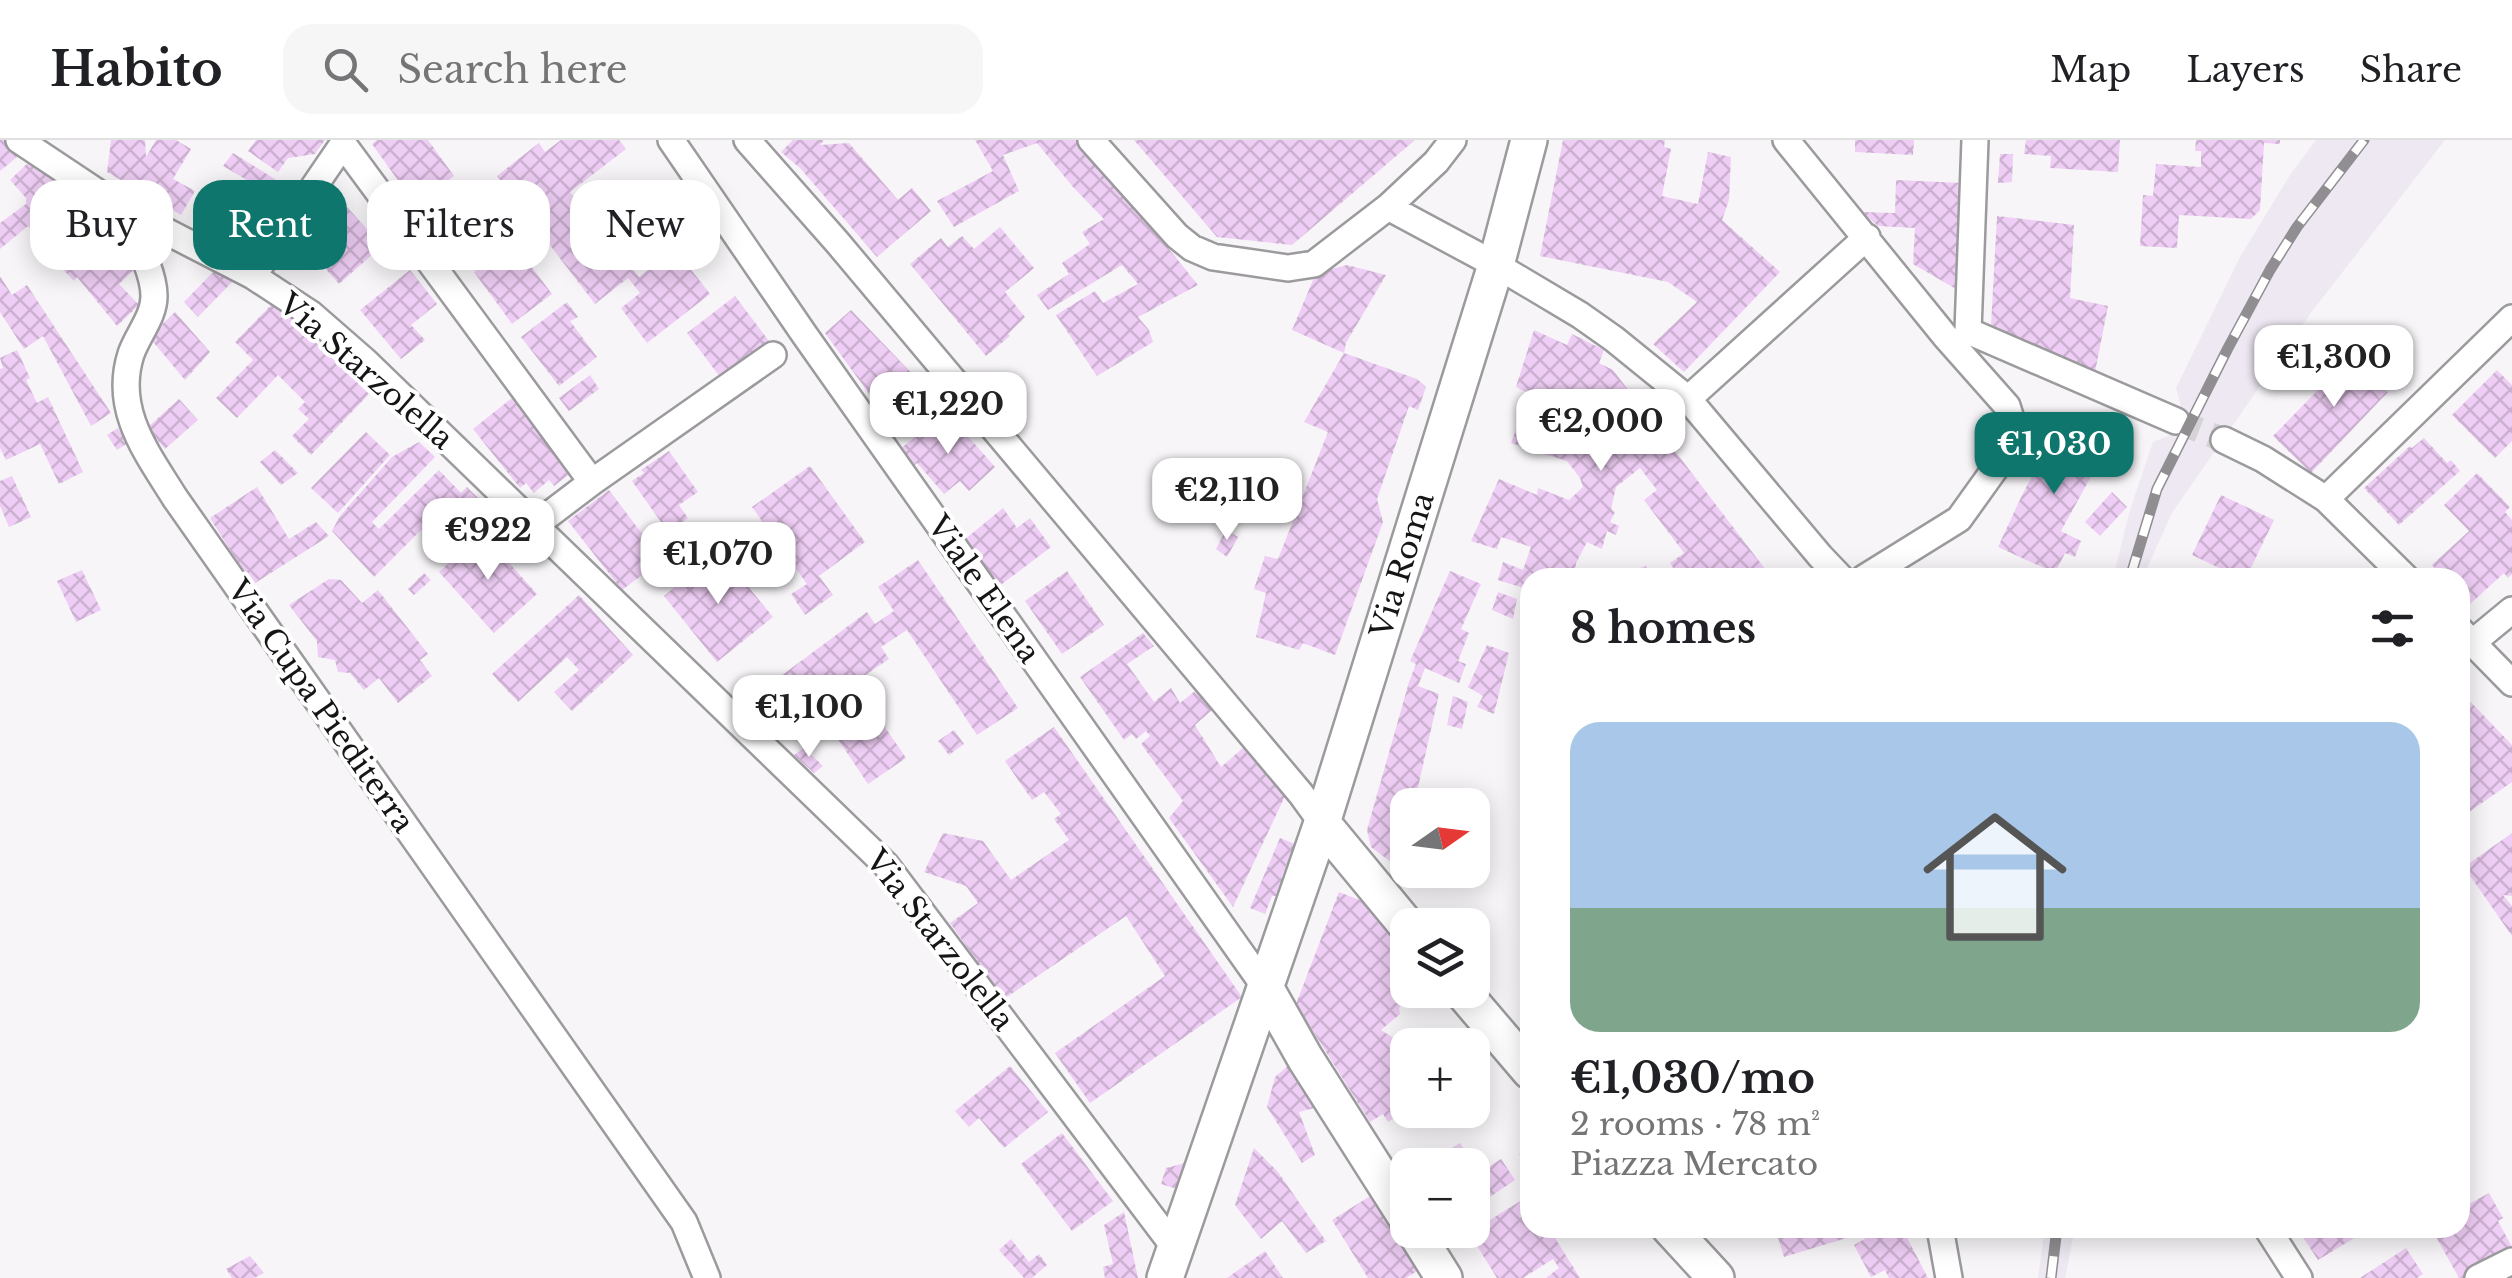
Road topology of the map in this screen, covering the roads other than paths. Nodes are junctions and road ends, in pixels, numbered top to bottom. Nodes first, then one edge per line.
1 (19, 140) edge
2 (670, 140) edge
3 (748, 140) edge
4 (1091, 140) edge
5 (1453, 140) edge
6 (1530, 140) edge
7 (1786, 140) edge
8 (1975, 140) edge
9 (346, 142) edge
10 (80, 180) edge
11 (1388, 208) junction
12 (173, 234) edge
13 (1867, 237) junction
14 (1496, 265) junction
15 (148, 270) edge
16 (253, 276) junction
17 (2512, 318) edge
18 (1956, 334) junction
19 (773, 355) dead end
20 (1688, 399) junction
21 (2176, 420) tunnel mouth
22 (2224, 440) tunnel mouth
23 (592, 482) junction
24 (2326, 499) junction
25 (534, 526) junction
26 (1822, 567) edge
27 (1880, 568) edge
28 (2396, 568) edge
29 (2512, 610) edge
30 (2470, 635) edge
31 (2470, 641) edge
32 (2512, 683) edge
33 (1322, 823) junction
34 (1392, 908) edge
35 (1265, 987) junction
36 (1476, 1008) edge
37 (1520, 1059) edge
38 (1390, 1192) edge
39 (1679, 1238) edge
40 (1942, 1238) edge
41 (2274, 1238) edge
42 (1425, 1248) edge
43 (2512, 1262) edge
44 (1170, 1263) edge
45 (707, 1278) edge
46 (1444, 1278) edge
47 (1716, 1278) edge
48 (1949, 1278) edge
49 (2300, 1278) edge
50 (2478, 1278) edge

1 - 10 street
2 - 35 street, Viale Elena
3 - 33 street
4 - 11 street
5 - 11 street
6 - 14 main road, Via Roma
7 - 13 street
8 - 18 street
9 - 16 street
9 - 23 street
11 - 14 street
12 - 16 street, Via Starzolella
13 - 18 street
13 - 20 street
14 - 20 street
14 - 33 main road, Via Roma
15 - 45 street, Via Cupa Piediterra
16 - 25 street, Via Starzolella
17 - 24 street
18 - 21 street
18 - 27 street
19 - 23 street
20 - 26 street
22 - 24 street
23 - 25 street
24 - 28 street
25 - 44 street, Via Starzolella
29 - 30 street
31 - 32 street
33 - 34 main road
33 - 35 main road, Via Roma
35 - 38 main road
35 - 44 main road, Via Roma
36 - 37 main road
39 - 47 main road
40 - 48 street
41 - 49 street
42 - 46 main road
43 - 50 street

